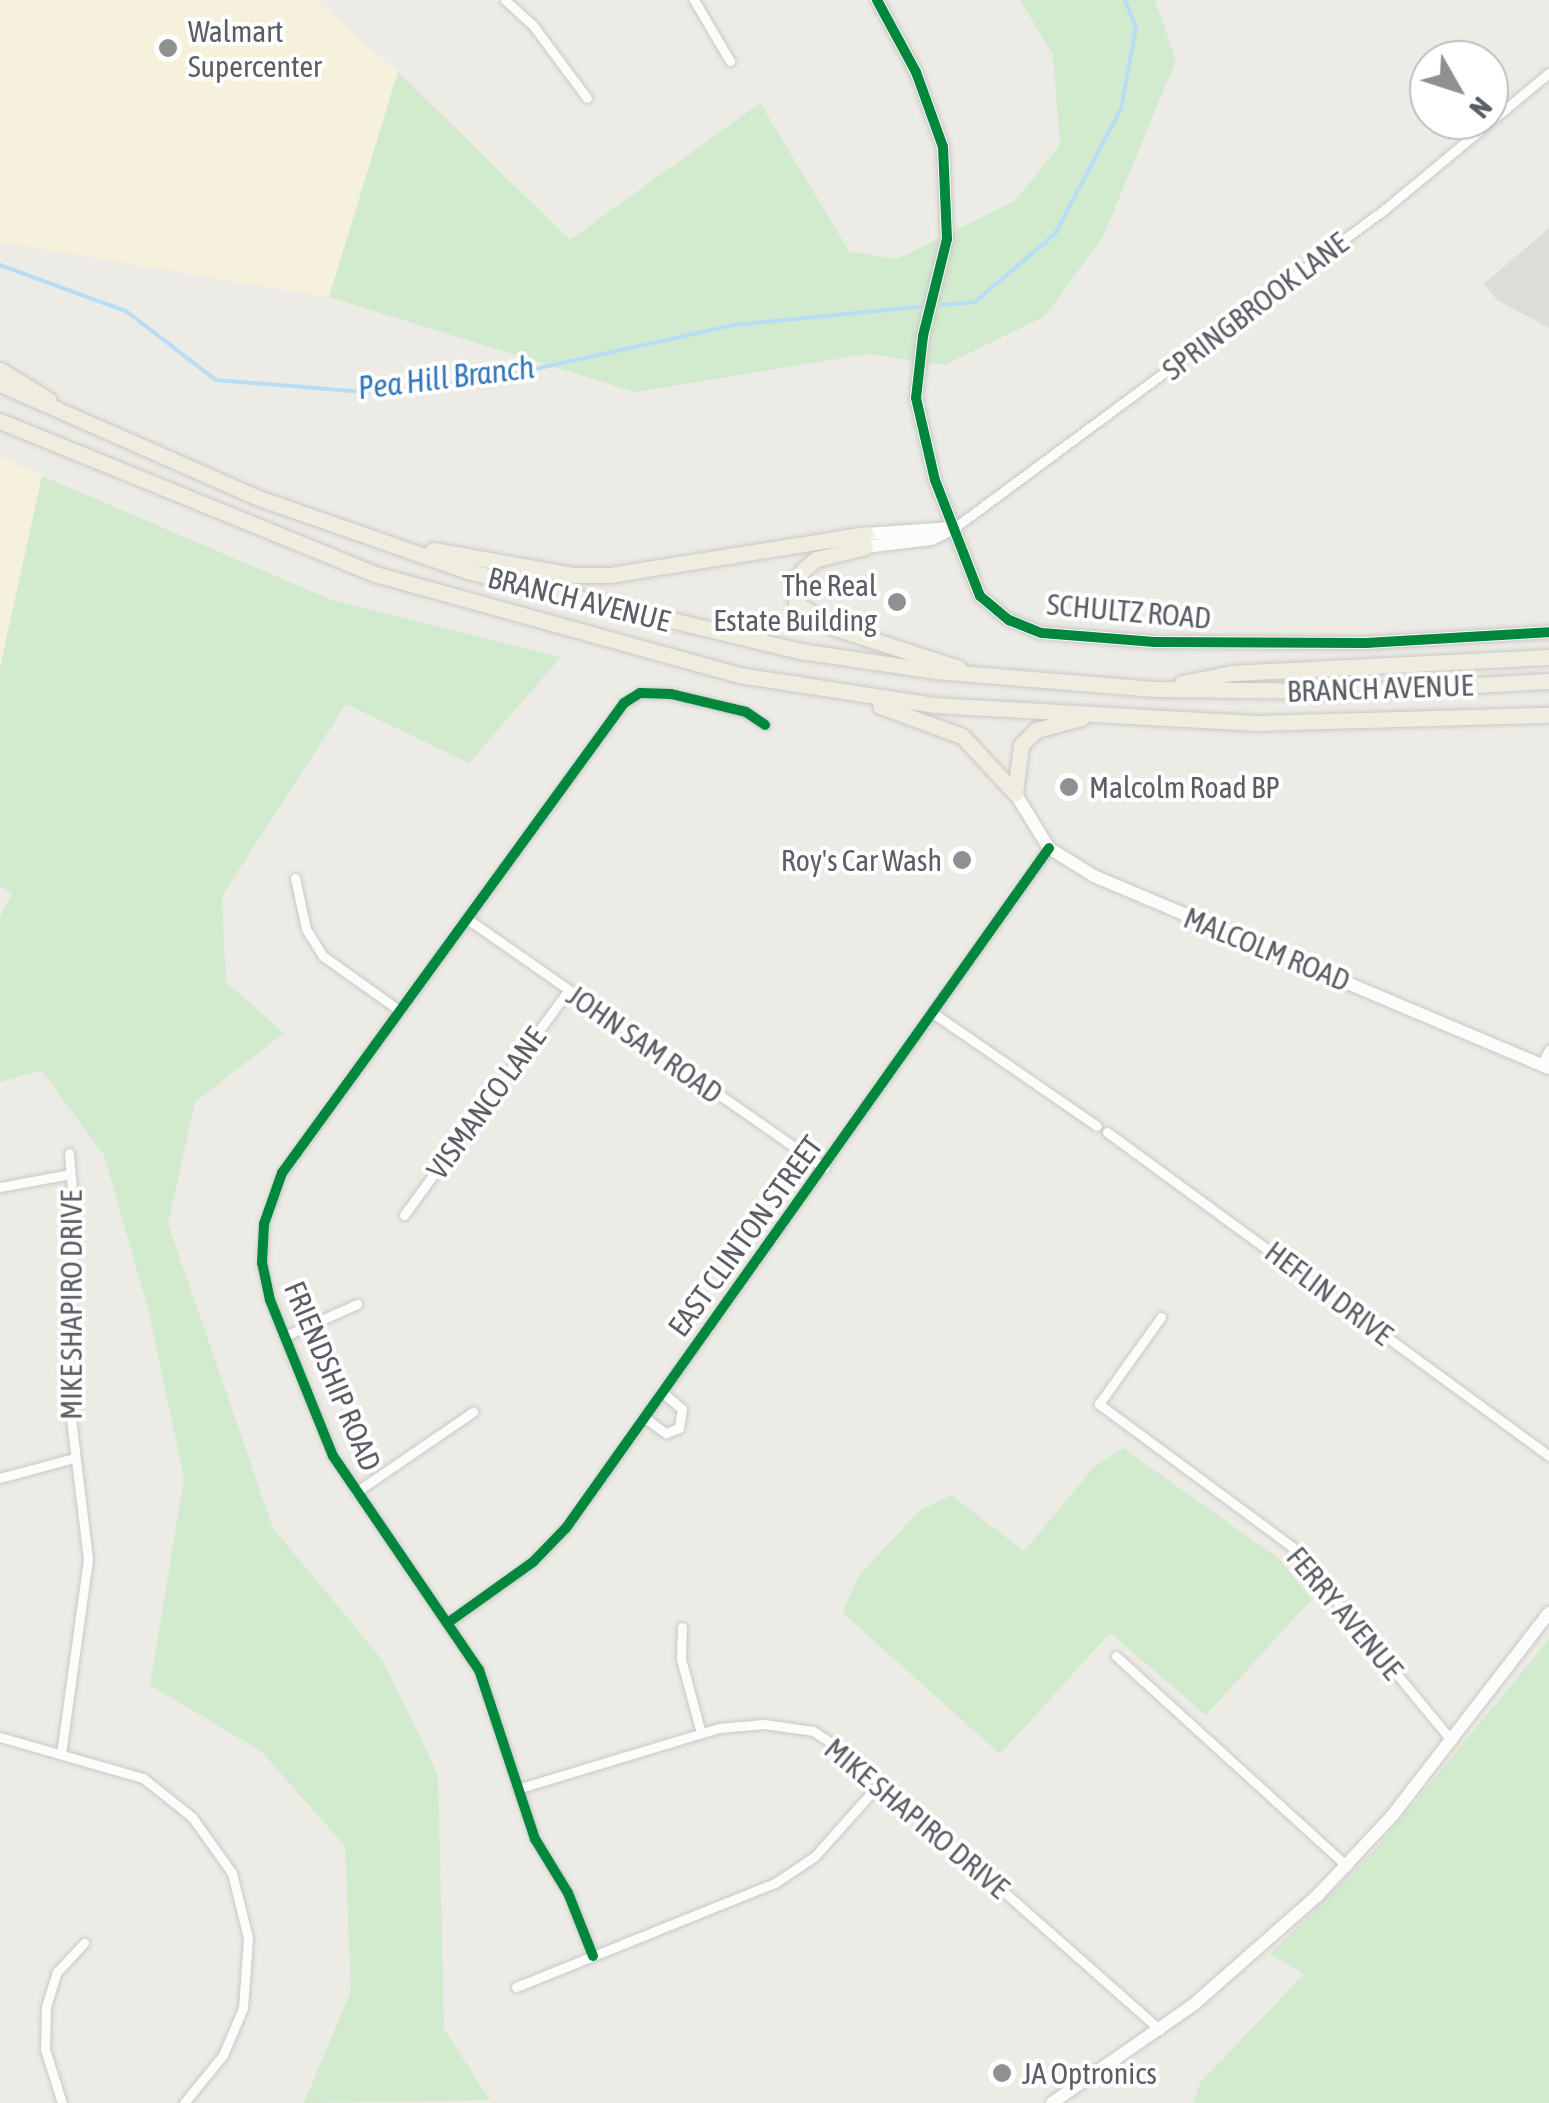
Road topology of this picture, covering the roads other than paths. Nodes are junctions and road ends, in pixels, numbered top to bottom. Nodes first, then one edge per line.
1 (505, 0) edge
2 (694, 0) edge
3 (877, 0) edge
4 (730, 61) dead end
5 (1549, 73) edge
6 (587, 98) dead end
7 (0, 370) edge
8 (0, 384) edge
9 (68, 414) junction
10 (0, 421) edge
11 (954, 528) junction
12 (865, 540) junction
13 (380, 541) junction
14 (1549, 632) edge
15 (1549, 657) edge
16 (981, 676) junction
17 (1549, 681) edge
18 (803, 684) junction
19 (1154, 689) junction
20 (1112, 712) junction
21 (1549, 715) edge
22 (1474, 717) junction
23 (1549, 722) edge
24 (766, 724) dead end
25 (1015, 793) junction
26 (1049, 848) junction
27 (295, 878) dead end
28 (466, 918) junction
29 (568, 991) junction
30 (400, 1011) junction
31 (933, 1013) junction
32 (1549, 1050) edge
33 (1545, 1066) edge
34 (1097, 1126) dead end
35 (1107, 1132) dead end
36 (69, 1153) dead end
37 (824, 1168) junction
38 (70, 1174) junction
39 (0, 1187) edge
40 (404, 1215) dead end
41 (357, 1304) dead end
42 (1161, 1316) dead end
43 (285, 1336) junction
44 (663, 1393) junction
45 (472, 1412) dead end
46 (645, 1418) junction
47 (1549, 1456) edge
48 (74, 1458) junction
49 (0, 1478) edge
50 (356, 1492) junction
51 (1549, 1613) edge
52 (448, 1622) junction
53 (682, 1628) dead end
54 (1116, 1656) dead end
55 (701, 1733) junction
56 (0, 1738) edge
57 (1452, 1741) junction
58 (60, 1754) junction
59 (881, 1782) junction
60 (517, 1789) junction
61 (1347, 1866) junction
62 (84, 1942) dead end
63 (593, 1956) junction
64 (516, 1987) dead end
65 (1160, 2030) junction
66 (62, 2103) edge
67 (184, 2103) edge
68 (1052, 2103) edge

1 - 6 street
2 - 4 street
3 - 11 street, SCHULTZ ROAD
5 - 11 street, SPRINGBROOK LANE
7 - 9 highway
8 - 9 highway, BRANCH AVENUE
9 - 13 highway, BRANCH AVENUE
10 - 18 highway, BRANCH AVENUE
11 - 12 street
11 - 14 street, SCHULTZ ROAD
12 - 13 highway
12 - 16 highway
13 - 16 highway, BRANCH AVENUE
15 - 19 highway
16 - 19 highway, BRANCH AVENUE
17 - 19 highway, BRANCH AVENUE
18 - 20 highway, BRANCH AVENUE
18 - 25 highway
20 - 22 highway, BRANCH AVENUE
20 - 25 highway
21 - 22 highway, BRANCH AVENUE
22 - 23 highway
24 - 28 street, FRIENDSHIP ROAD
25 - 26 street, MALCOLM ROAD
26 - 31 street, EAST CLINTON STREET
26 - 33 street, MALCOLM ROAD
27 - 30 street
28 - 29 street, JOHN SAM ROAD
28 - 30 street, FRIENDSHIP ROAD
29 - 37 street, JOHN SAM ROAD
29 - 40 street, VISMANCO LANE
30 - 43 street, FRIENDSHIP ROAD
31 - 34 street
31 - 37 street, EAST CLINTON STREET
32 - 33 street
35 - 47 street, HEFLIN DRIVE
36 - 38 street, MIKE SHAPIRO DRIVE
37 - 44 street, EAST CLINTON STREET
38 - 39 street
38 - 48 street, MIKE SHAPIRO DRIVE
41 - 43 street
42 - 57 street, FERRY AVENUE
43 - 50 street, FRIENDSHIP ROAD
44 - 46 street, EAST CLINTON STREET
44 - 46 street
45 - 50 street
46 - 52 street, EAST CLINTON STREET
48 - 49 street
48 - 58 street, MIKE SHAPIRO DRIVE
50 - 52 street, FRIENDSHIP ROAD
51 - 57 street
52 - 60 street, FRIENDSHIP ROAD
53 - 55 street
54 - 61 street
55 - 59 street, MIKE SHAPIRO DRIVE
55 - 60 street, MIKE SHAPIRO DRIVE
56 - 58 street
57 - 61 street
58 - 67 street
59 - 63 street
59 - 65 street, MIKE SHAPIRO DRIVE
60 - 63 street, FRIENDSHIP ROAD
61 - 65 street
62 - 66 street
63 - 64 street
65 - 68 street

